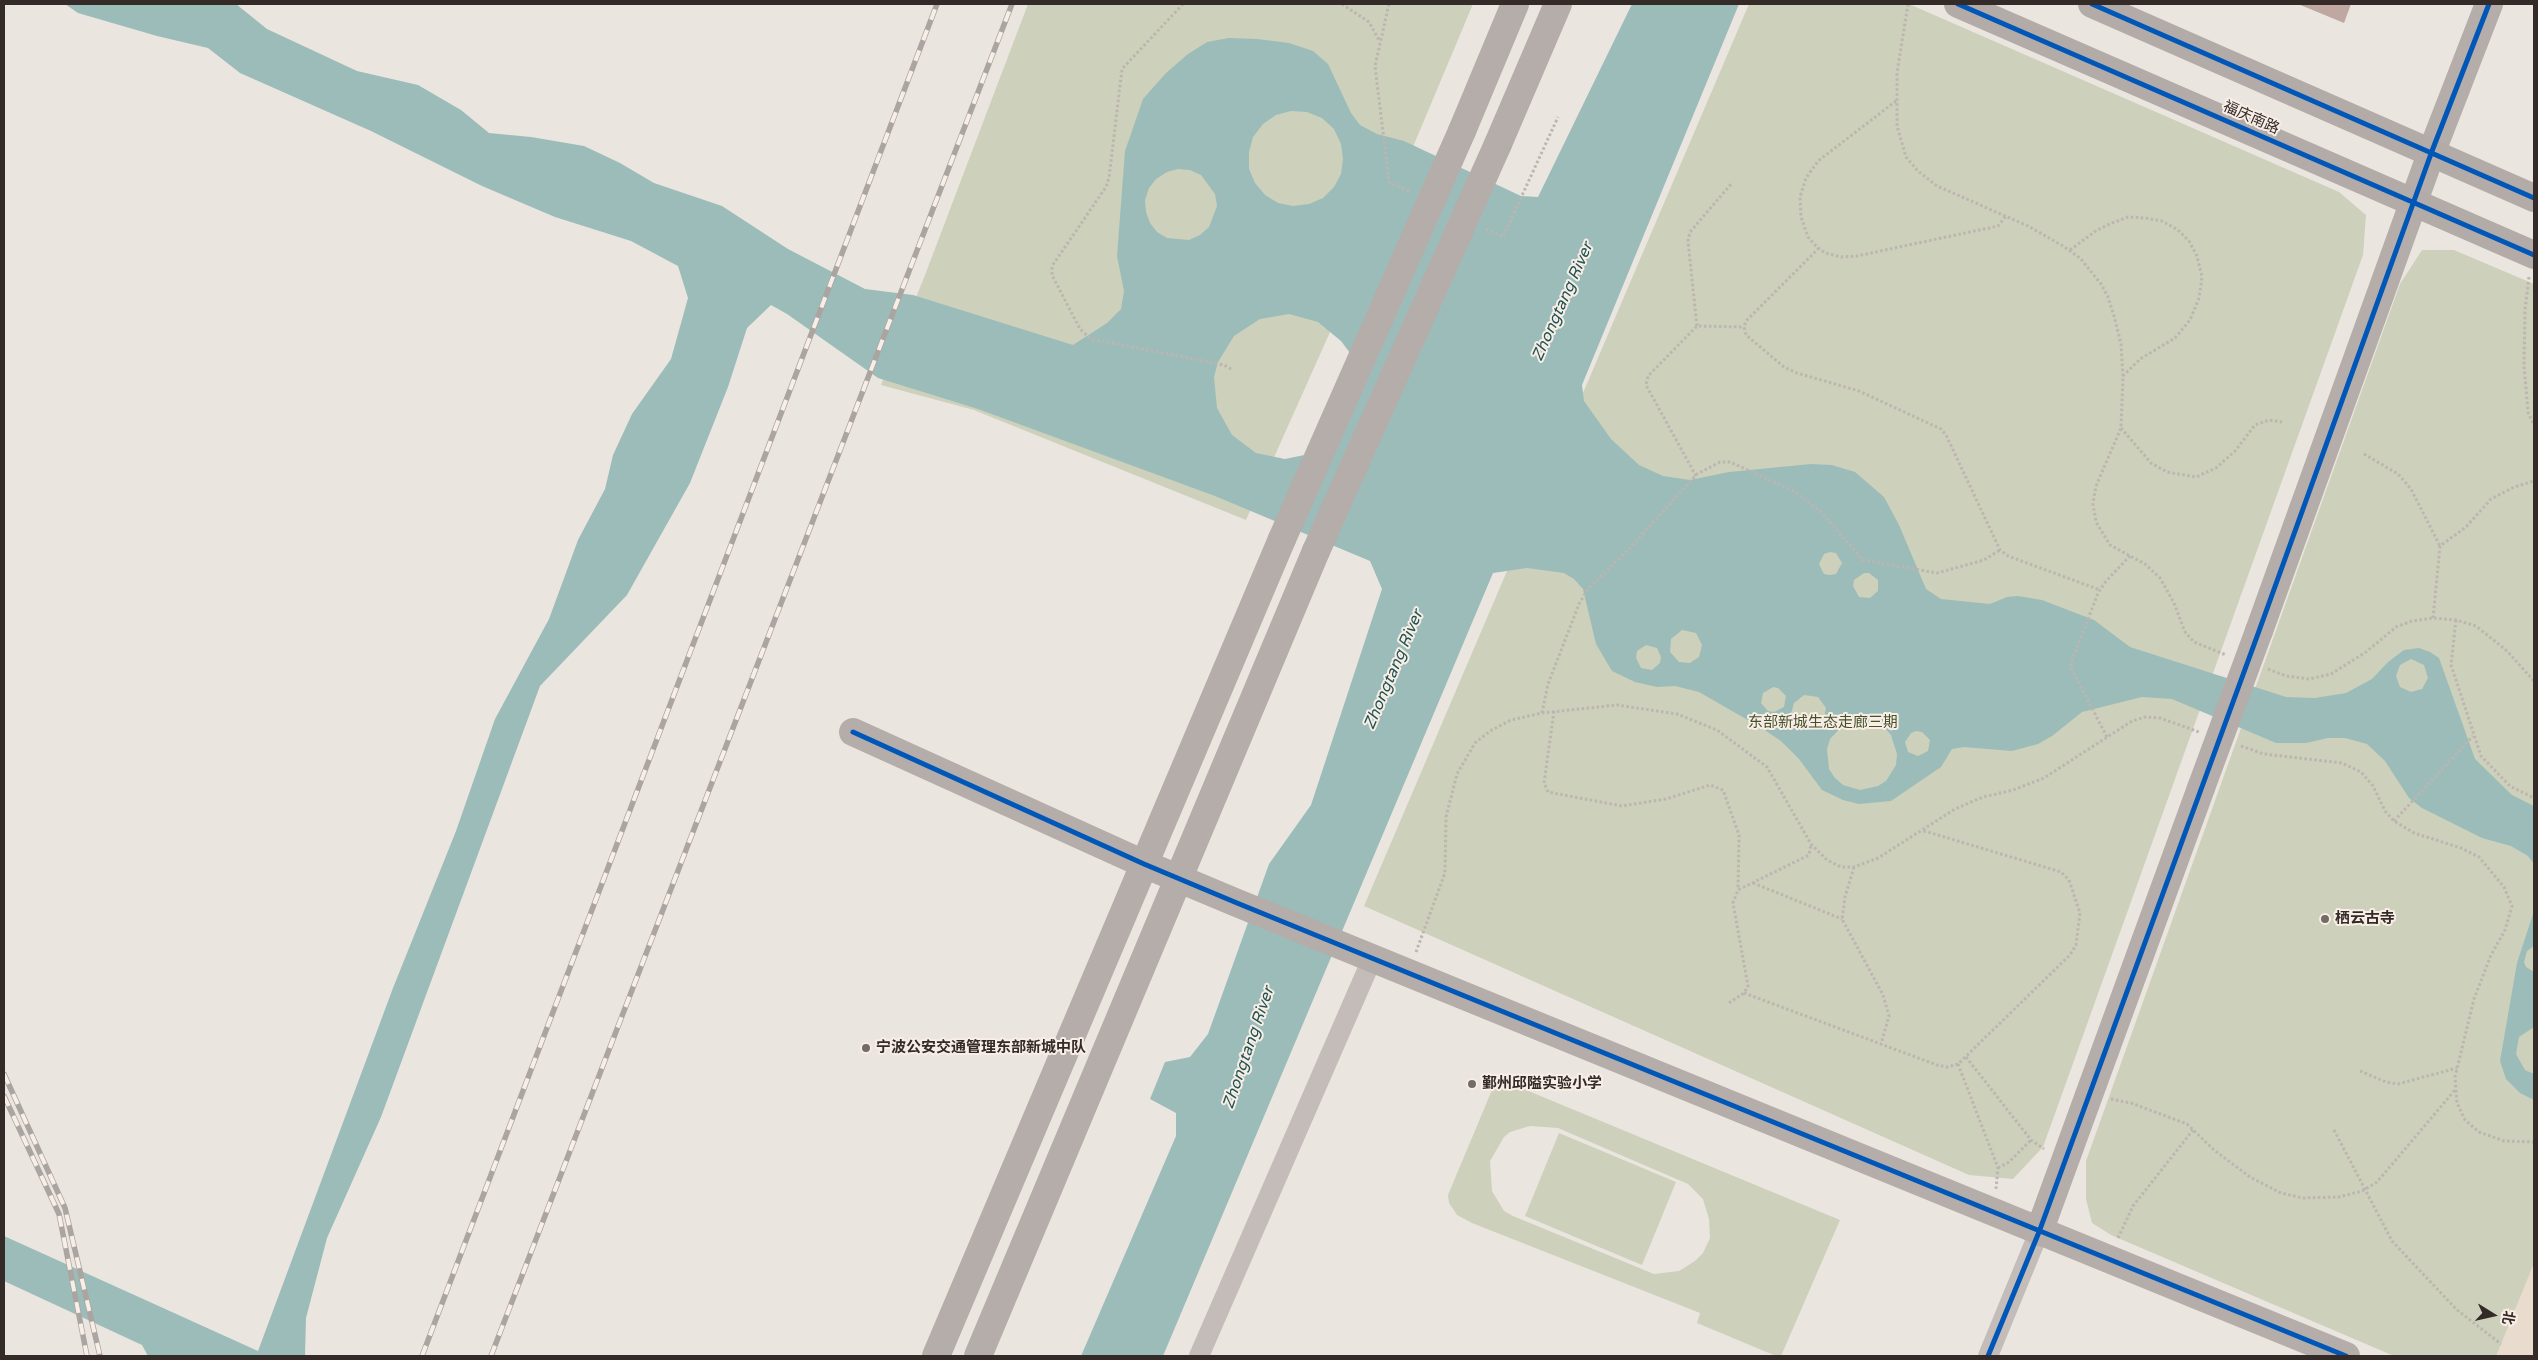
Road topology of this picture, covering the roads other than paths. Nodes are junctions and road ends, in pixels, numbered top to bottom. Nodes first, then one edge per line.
1 (1515, 4) edge
2 (1558, 4) edge
3 (1958, 4) edge
4 (2092, 4) edge
5 (2489, 4) edge
6 (2432, 151) junction
7 (2534, 198) edge
8 (2414, 204) junction
9 (2533, 255) edge
10 (852, 732) dead end
11 (1144, 864) junction
12 (1179, 878) junction
13 (1369, 958) junction
14 (2039, 1232) junction
15 (936, 1356) edge
16 (978, 1356) edge
17 (1199, 1356) edge
18 (1988, 1356) edge
19 (2346, 1356) edge

1 - 11 street, bridge
2 - 12 street, bridge
3 - 8 main road, 福庆南路
4 - 6 main road
5 - 6 street
6 - 7 main road
6 - 8 street
8 - 9 main road, 福庆南路
8 - 14 street, bridge
10 - 11 street
11 - 12 street
11 - 15 street
12 - 13 street
12 - 16 street
13 - 14 street
13 - 17 street
14 - 18 street
14 - 19 street

